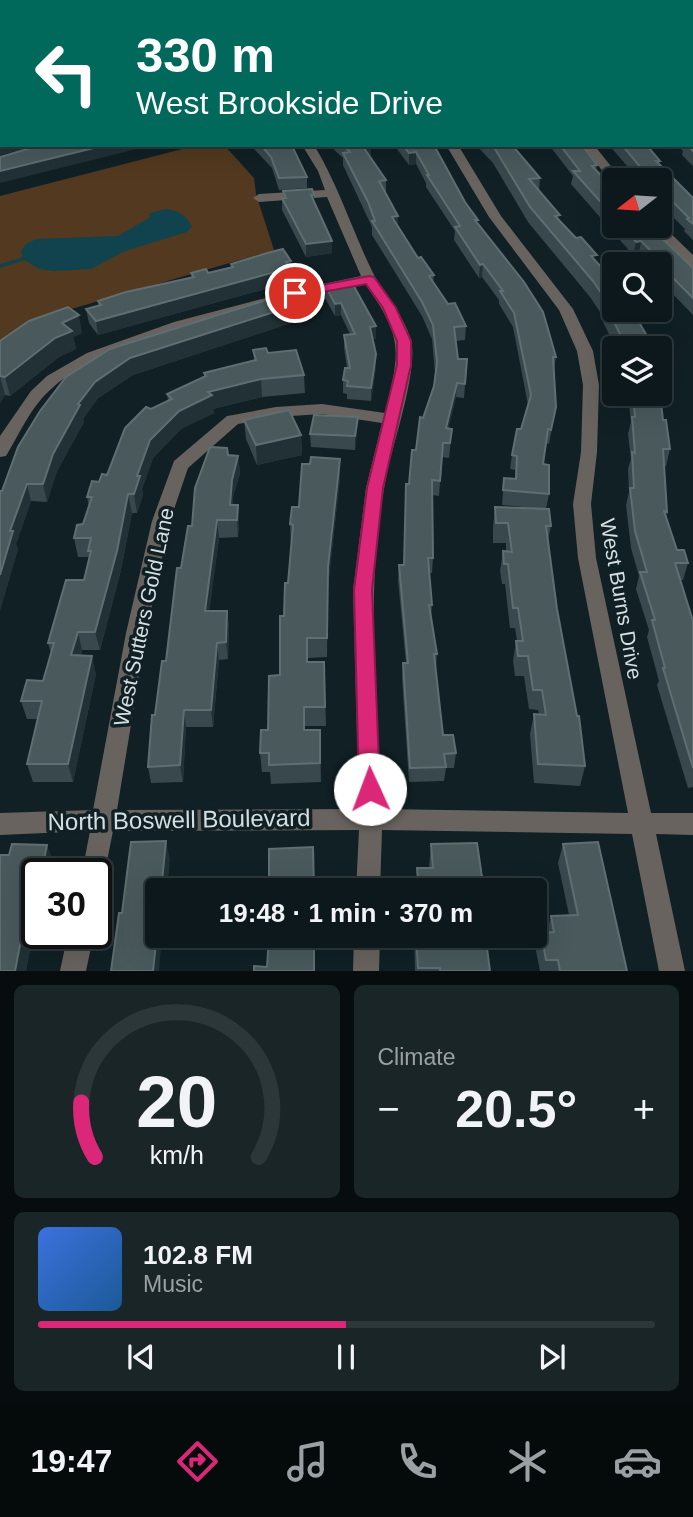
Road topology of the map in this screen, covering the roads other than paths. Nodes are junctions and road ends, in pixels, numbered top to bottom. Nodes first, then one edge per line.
1 (309, 147) edge
2 (453, 147) edge
3 (590, 147) edge
4 (606, 168) edge
5 (332, 192) junction
6 (259, 198) dead end
7 (667, 238) edge
8 (693, 263) edge
9 (369, 279) junction
10 (392, 419) junction
11 (0, 452) edge
12 (371, 817) junction
13 (105, 819) junction
14 (0, 824) edge
15 (643, 824) junction
16 (693, 824) edge
17 (97, 858) edge
18 (369, 878) edge
19 (367, 948) edge
20 (78, 949) edge
21 (73, 971) edge
22 (366, 971) edge
23 (672, 971) edge

1 - 5 street
2 - 15 street, West Burns Drive
3 - 4 street
5 - 6 street
5 - 9 street
7 - 8 street
9 - 10 street
9 - 11 street
10 - 12 street
10 - 13 street, West Sutters Gold Lane
12 - 13 street, North Boswell Boulevard
12 - 15 street, North Boswell Boulevard
12 - 18 street
13 - 14 street, North Boswell Boulevard
13 - 17 street, West Sutters Gold Lane
15 - 16 street, North Boswell Boulevard
15 - 23 street, West Burns Drive
19 - 22 street
20 - 21 street

